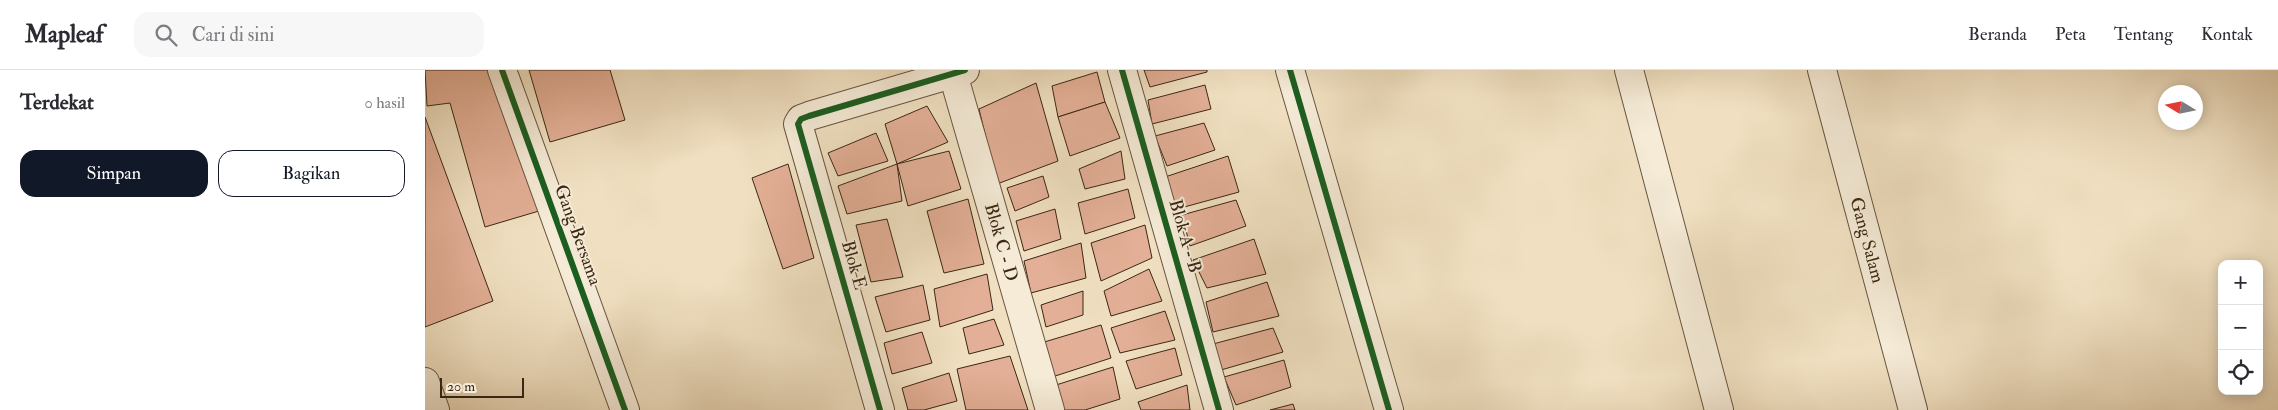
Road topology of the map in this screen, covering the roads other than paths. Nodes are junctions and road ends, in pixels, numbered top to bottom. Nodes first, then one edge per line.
1 (502, 70) edge
2 (1122, 70) edge
3 (1290, 70) edge
4 (1629, 70) edge
5 (1822, 70) edge
6 (959, 72) edge
7 (425, 382) edge
8 (435, 410) edge
9 (625, 410) edge
10 (880, 410) edge
11 (1050, 410) edge
12 (1219, 410) edge
13 (1389, 410) edge
14 (1719, 410) edge
15 (1913, 410) edge

1 - 9 street, Gang Bersama
2 - 12 street, Blok A - B
3 - 13 street
4 - 14 street
5 - 15 street, Gang Salam
6 - 10 street, Blok E
6 - 11 street, Blok C - D
7 - 8 street

